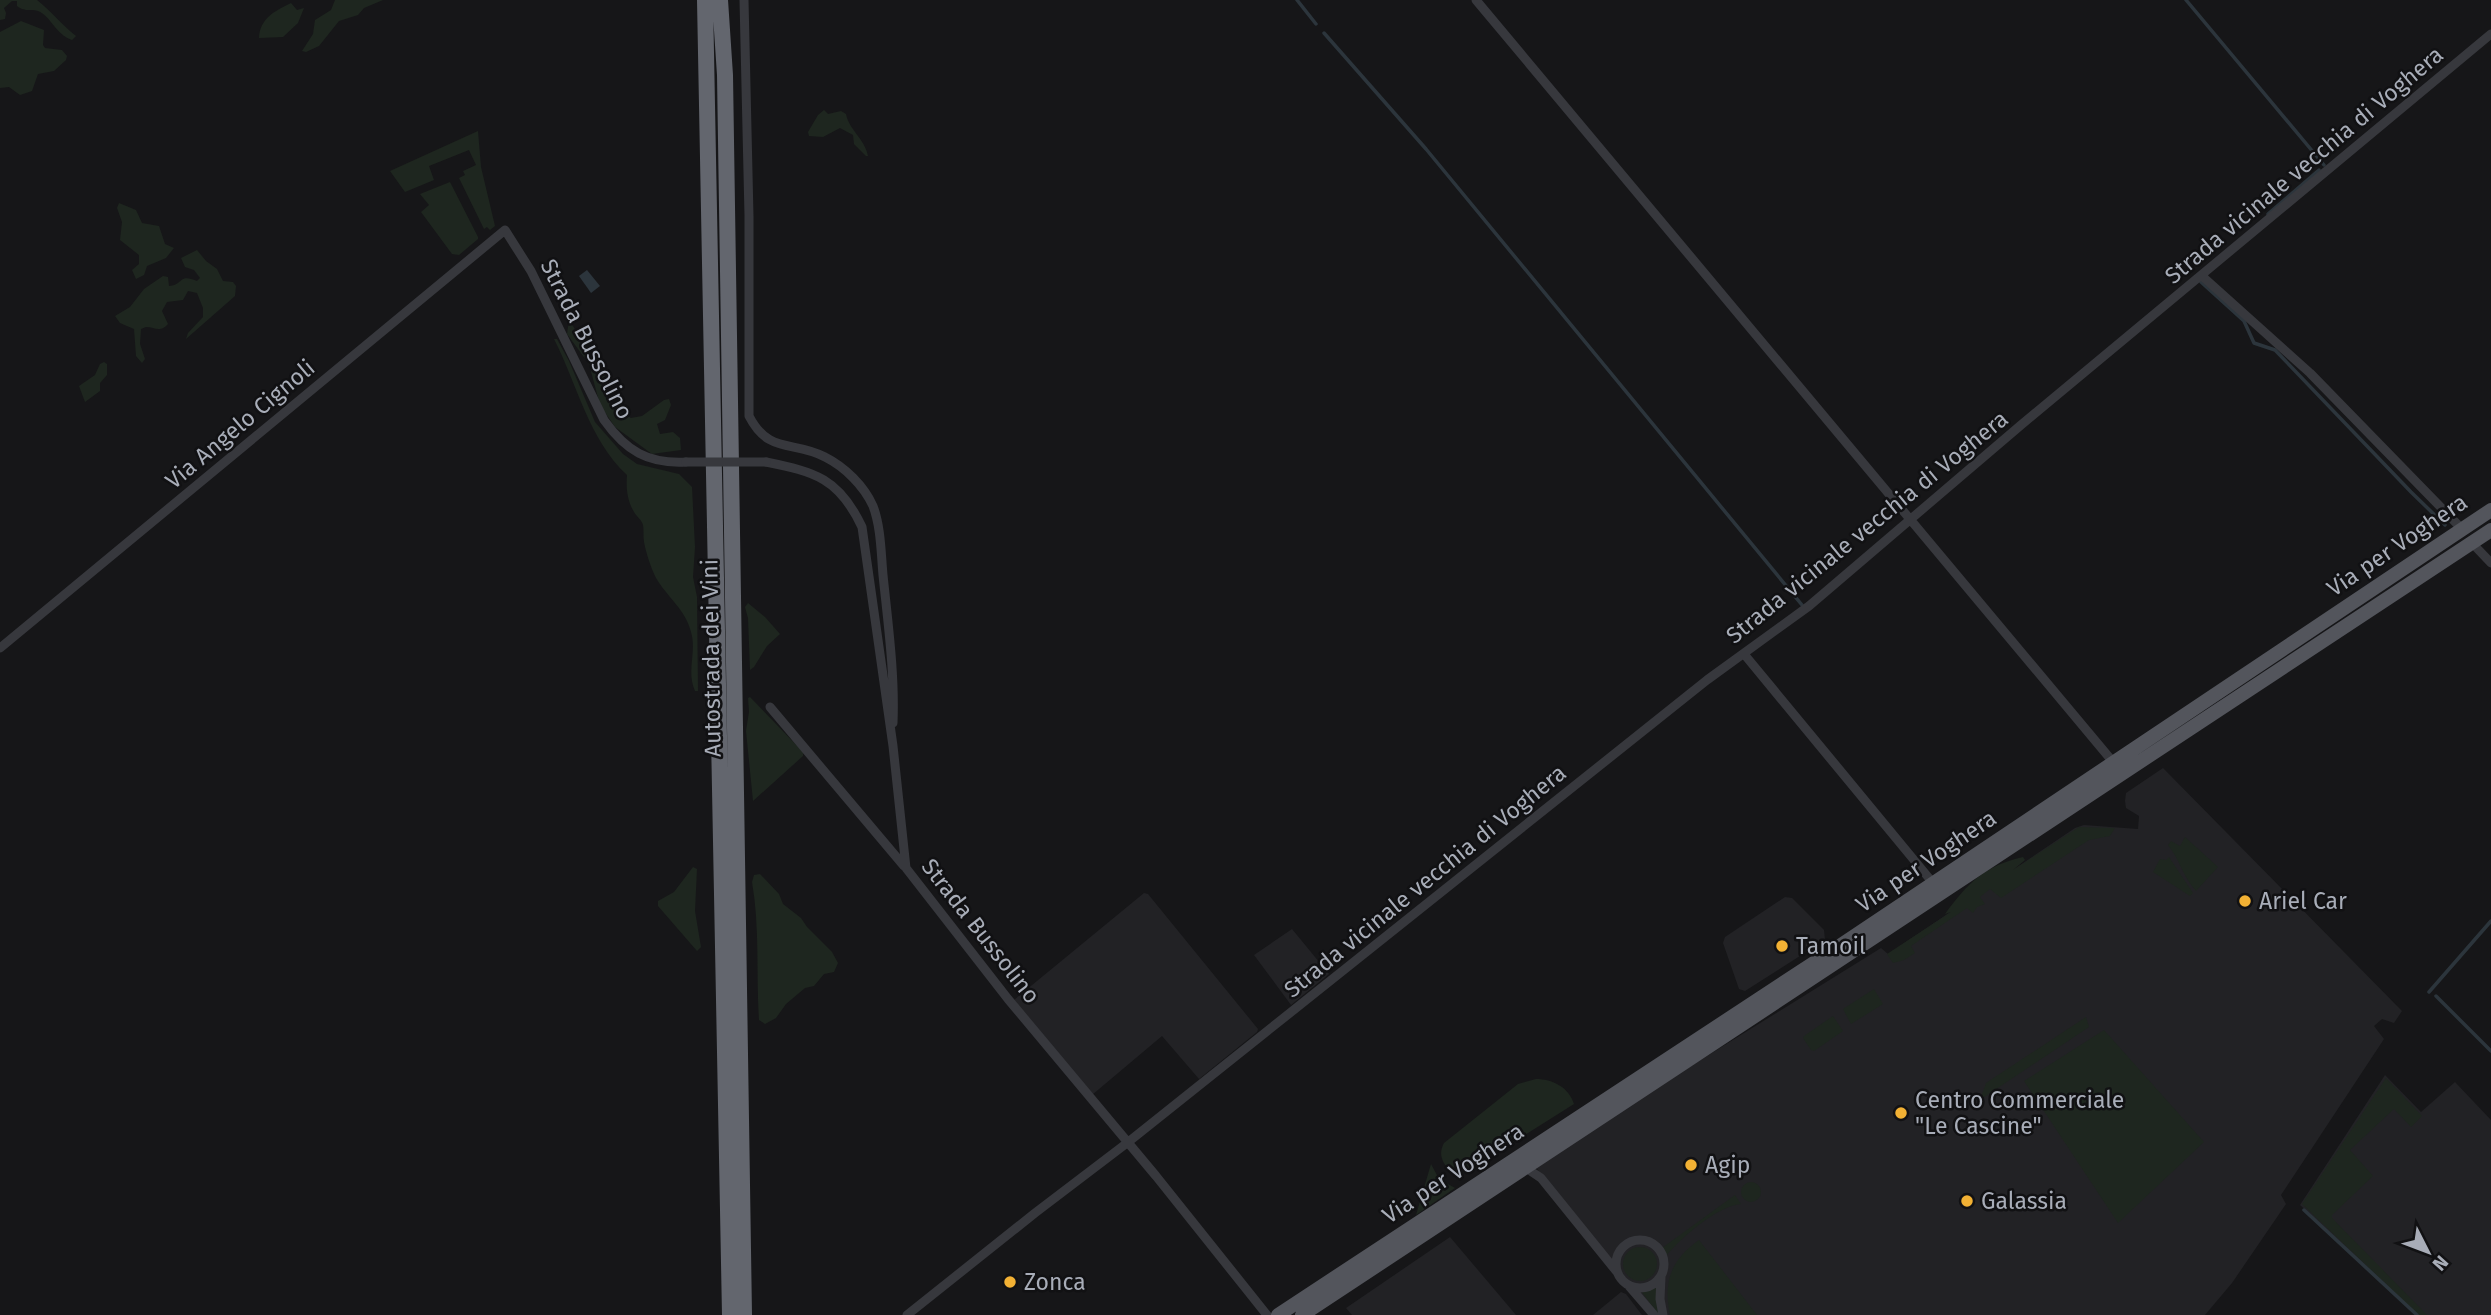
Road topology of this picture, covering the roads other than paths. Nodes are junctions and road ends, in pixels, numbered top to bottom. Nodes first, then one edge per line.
1 (705, 0) edge
2 (720, 0) edge
3 (744, 0) edge
4 (1476, 0) edge
5 (2491, 34) edge
6 (505, 230) joint
7 (2202, 276) junction
8 (2491, 510) edge
9 (1911, 518) junction
10 (2462, 529) junction
11 (2491, 530) edge
12 (2472, 543) junction
13 (2491, 563) edge
14 (0, 648) edge
15 (1744, 654) junction
16 (770, 707) dead end
17 (892, 746) junction
18 (2113, 762) junction
19 (906, 869) junction
20 (1933, 883) junction
21 (1127, 1143) junction
22 (1526, 1168) junction
23 (1618, 1272) junction
24 (1661, 1277) junction
25 (1628, 1285) junction
26 (730, 1315) edge
27 (744, 1315) edge
28 (906, 1315) edge
29 (1267, 1315) edge
30 (1278, 1315) edge
31 (1302, 1315) edge
32 (1654, 1315) edge
33 (1664, 1315) edge

1 - 26 highway, Autostrada dei Vini
2 - 27 highway, Autostrada dei Vini
3 - 17 street
4 - 9 street
5 - 7 street, Strada vicinale vecchia di Voghera
6 - 14 street, Via Angelo Cignoli
6 - 17 street, Strada Bussolino, bridge
7 - 9 street, Strada vicinale vecchia di Voghera
7 - 10 street
8 - 10 main road, Via per Voghera
9 - 15 street, Strada vicinale vecchia di Voghera
9 - 18 street
10 - 18 main road, Via per Voghera
11 - 12 main road, Via per Voghera
12 - 13 street
12 - 22 main road, Via per Voghera
15 - 20 street
15 - 21 street, Strada vicinale vecchia di Voghera
16 - 19 street
17 - 19 street, Strada Bussolino
18 - 20 main road, Via per Voghera
19 - 21 street, Strada Bussolino
20 - 30 main road, Via per Voghera
21 - 28 street, Strada vicinale vecchia di Voghera
21 - 29 street, Strada Bussolino
22 - 23 street
22 - 31 main road, Via per Voghera
23 - 24 street
23 - 25 street
24 - 25 street
24 - 33 street
25 - 32 street

